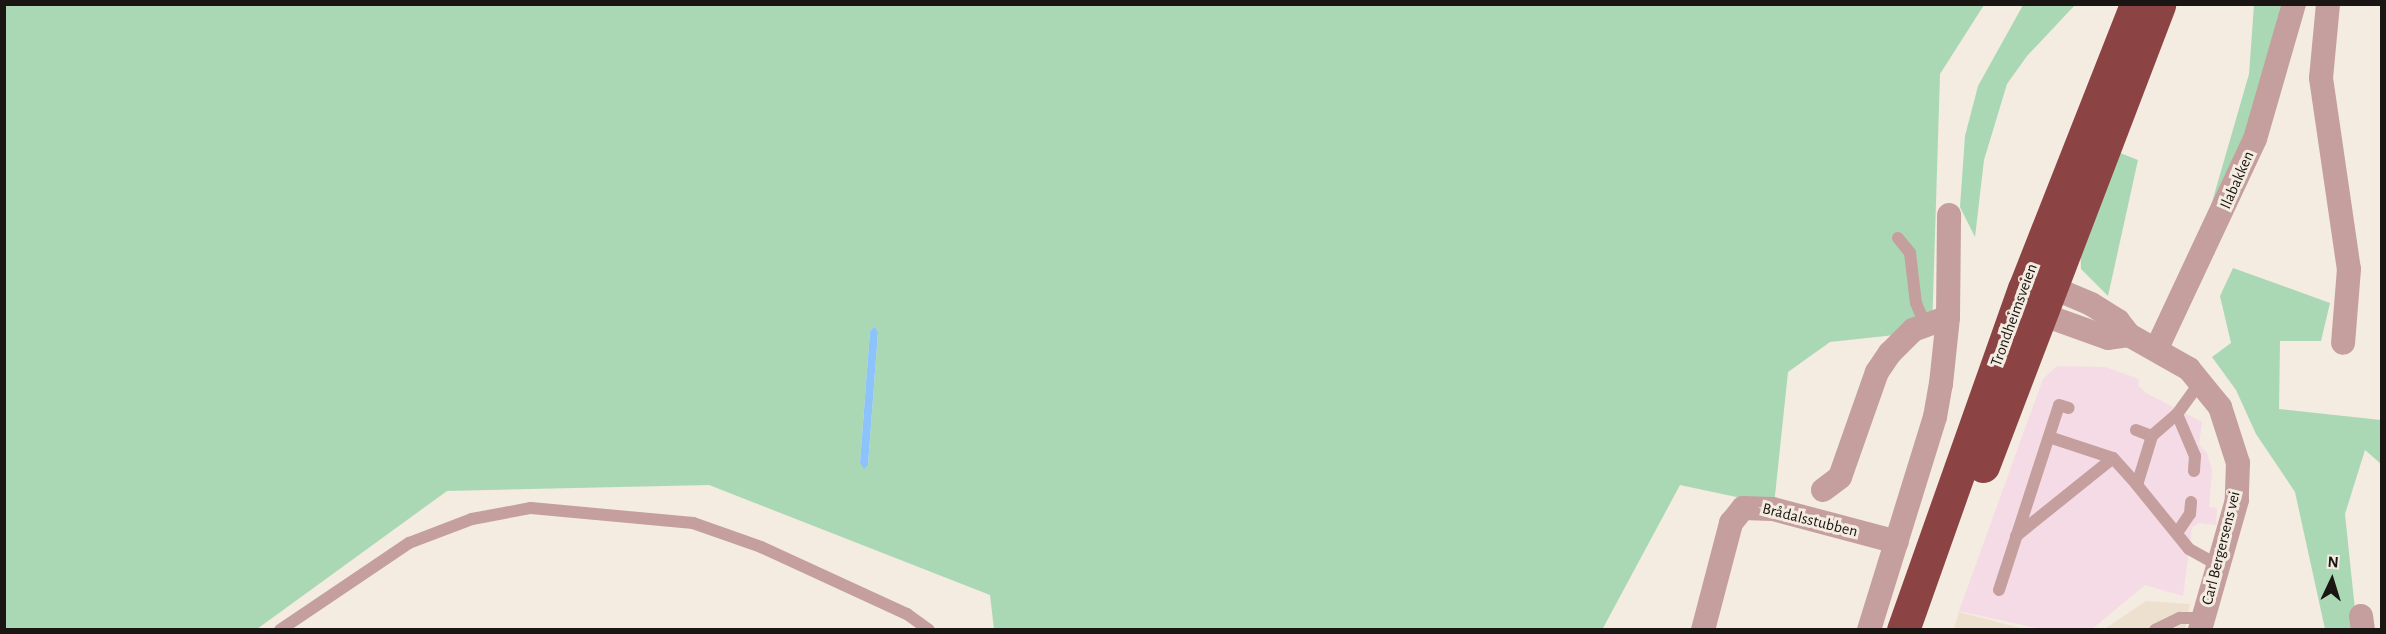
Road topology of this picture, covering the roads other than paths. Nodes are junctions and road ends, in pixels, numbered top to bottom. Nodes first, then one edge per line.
1 (2136, 4) edge
2 (2159, 4) edge
3 (2294, 4) edge
4 (2328, 4) edge
5 (1949, 215) dead end
6 (1898, 238) dead end
7 (2039, 297) junction
8 (1936, 321) junction
9 (2343, 343) dead end
10 (2157, 348) junction
11 (2200, 381) junction
12 (2069, 408) dead end
13 (2177, 414) junction
14 (2136, 430) dead end
15 (2152, 436) junction
16 (2049, 437) junction
17 (2113, 458) junction
18 (2194, 471) dead end
19 (2137, 485) junction
20 (1823, 490) dead end
21 (2190, 508) dead end
22 (2176, 533) junction
23 (2016, 536) junction
24 (1897, 542) junction
25 (2220, 566) junction
26 (1999, 590) dead end
27 (2201, 624) edge
28 (280, 630) edge
29 (929, 630) edge
30 (1703, 630) edge
31 (1869, 630) edge
32 (1903, 630) edge
33 (1926, 630) edge
34 (2155, 630) edge

1 - 7 highway, Trondheimsveien
2 - 7 highway, Trondheimsveien
3 - 10 street, Ilabakken
4 - 9 street
5 - 8 street
6 - 8 lane
7 - 10 street, Carl Bergersens vei
7 - 32 highway, Trondheimsveien
7 - 33 highway, Trondheimsveien
8 - 20 street, Brådalsstubben
8 - 24 street
10 - 11 street, Carl Bergersens vei
11 - 13 lane
11 - 25 street, Carl Bergersens vei
12 - 16 lane
13 - 15 lane
13 - 18 lane
14 - 15 lane
15 - 19 lane
16 - 17 lane
16 - 23 lane
17 - 19 lane
17 - 23 lane
19 - 22 lane
21 - 22 lane
22 - 25 lane
23 - 26 lane
24 - 30 street, Brådalsstubben
24 - 31 street
25 - 27 street, Carl Bergersens vei
27 - 34 lane
28 - 29 lane

